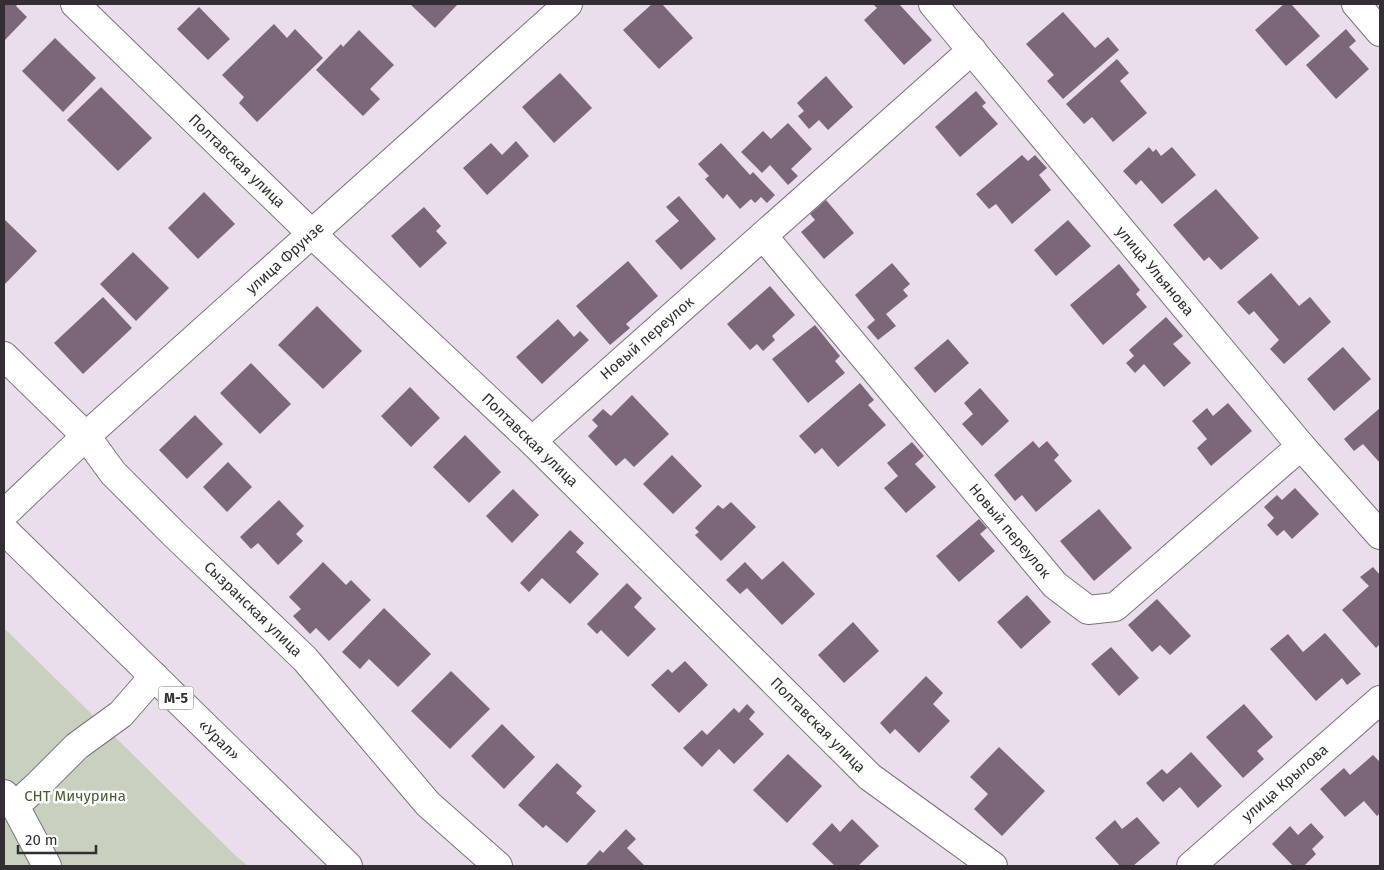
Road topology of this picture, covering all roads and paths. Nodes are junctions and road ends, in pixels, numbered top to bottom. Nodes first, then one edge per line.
1 (76, 4) edge
2 (933, 4) edge
3 (1356, 4) edge
4 (554, 8) edge
5 (1380, 32) edge
6 (972, 50) junction
7 (312, 234) junction
8 (763, 236) junction
9 (4, 356) edge
10 (86, 436) junction
11 (532, 440) junction
12 (1301, 446) junction
13 (4, 514) edge
14 (4, 530) edge
15 (1380, 535) edge
16 (154, 676) junction
17 (1380, 700) edge
18 (10, 800) edge
19 (46, 866) edge
20 (348, 866) edge
21 (498, 866) edge
22 (993, 866) edge
23 (1191, 866) edge

1 - 7 main road, Полтавская улица
2 - 6 main road, улица Ульянова
3 - 5 main road
4 - 7 main road, улица Фрунзе
6 - 8 main road, Новый переулок
6 - 12 main road, улица Ульянова
7 - 10 main road, улица Фрунзе
7 - 11 main road, Полтавская улица
8 - 11 main road, Новый переулок
8 - 12 main road, Новый переулок
9 - 10 main road, Сызранская улица
10 - 13 main road, улица Фрунзе
10 - 21 main road, Сызранская улица
11 - 22 main road, Полтавская улица
12 - 15 main road, улица Ульянова
14 - 16 main road, «Урал» / М-5
16 - 18 main road
16 - 20 main road, «Урал» / М-5
17 - 23 main road, улица Крылова
18 - 19 main road

